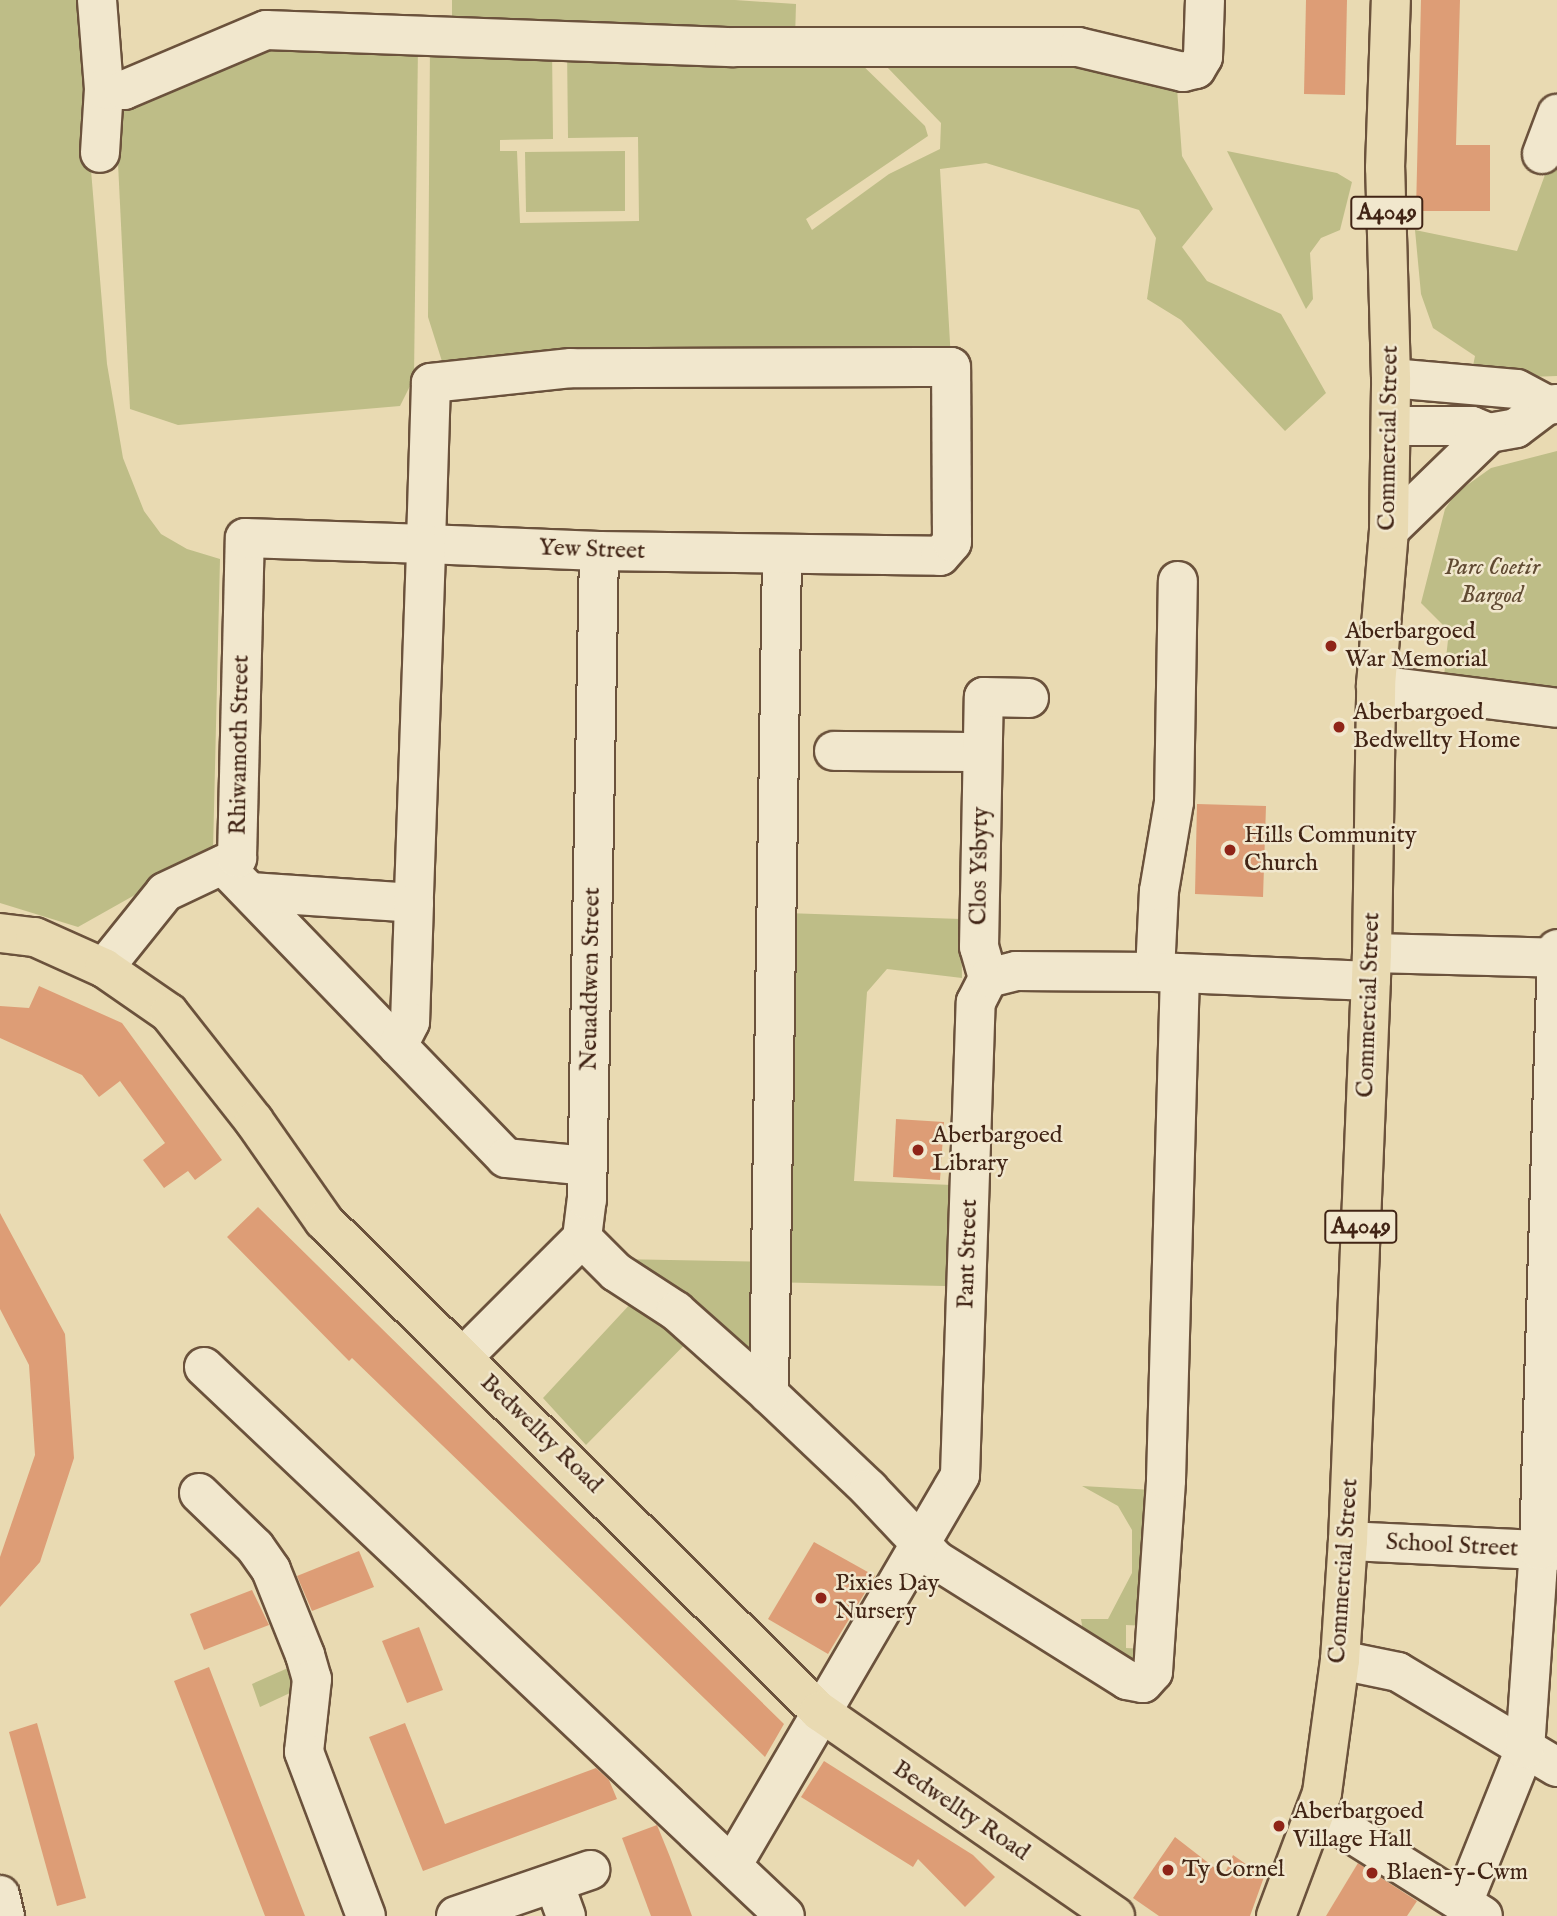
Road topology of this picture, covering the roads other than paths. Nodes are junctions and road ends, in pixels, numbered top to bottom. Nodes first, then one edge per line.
1 (97, 0) edge
2 (1205, 0) edge
3 (1391, 0) edge
4 (104, 89) junction
5 (1557, 114) edge
6 (100, 153) dead end
7 (1542, 154) dead end
8 (1391, 378) junction
9 (1552, 405) edge
10 (1391, 426) junction
11 (1489, 433) junction
12 (1388, 530) junction
13 (245, 538) joint
14 (426, 544) junction
15 (599, 551) junction
16 (782, 554) junction
17 (1178, 581) dead end
18 (1376, 685) junction
19 (1029, 698) dead end
20 (1557, 708) edge
21 (834, 751) dead end
22 (982, 752) junction
23 (223, 864) junction
24 (250, 892) junction
25 (414, 903) junction
26 (0, 933) edge
27 (1557, 950) edge
28 (1557, 958) edge
29 (1372, 967) junction
30 (104, 968) junction
31 (1167, 973) junction
32 (988, 978) junction
33 (398, 1046) junction
34 (588, 1166) junction
35 (582, 1238) junction
36 (463, 1357) junction
37 (204, 1367) dead end
38 (769, 1394) junction
39 (199, 1493) dead end
40 (1348, 1541) junction
41 (920, 1544) junction
42 (1548, 1550) edge
43 (1340, 1661) junction
44 (820, 1711) junction
45 (1541, 1758) edge
46 (1314, 1815) junction
47 (733, 1864) junction
48 (590, 1870) dead end
49 (0, 1895) edge
50 (560, 1899) edge
51 (1473, 1909) edge
52 (5, 1916) edge
53 (366, 1916) edge
54 (456, 1916) edge
55 (786, 1916) edge
56 (1115, 1916) edge
57 (1276, 1916) edge

1 - 4 street
2 - 4 street
3 - 8 main road, Commercial Street / A4049
4 - 6 street
5 - 7 street
8 - 9 street
8 - 10 main road, Commercial Street / A4049
9 - 11 street
10 - 11 street
10 - 12 main road, Commercial Street / A4049
11 - 12 street
12 - 18 main road, Commercial Street / A4049
13 - 14 street, Yew Street
13 - 23 street, Rhiwamoth Street
14 - 15 street, Yew Street
14 - 16 street, Yew Street
14 - 25 street
15 - 16 street, Yew Street
15 - 34 street, Neuaddwen Street
16 - 38 street
17 - 31 street
18 - 20 street
18 - 29 main road, Commercial Street / A4049
19 - 22 street, Clos Ysbyty
21 - 22 street
22 - 32 street, Clos Ysbyty
23 - 24 street
23 - 30 street, Rhiwamoth Street
24 - 25 street
24 - 33 street
25 - 33 street
26 - 30 main road, Bedwellty Road
27 - 28 street
28 - 29 street
28 - 42 street
29 - 31 street
29 - 40 main road, Commercial Street / A4049
30 - 36 main road, Bedwellty Road
31 - 32 street
31 - 41 street
32 - 41 street, Pant Street
33 - 34 street
34 - 35 street, Neuaddwen Street
35 - 36 street
35 - 38 street
36 - 44 main road, Bedwellty Road
37 - 47 street
38 - 41 street
39 - 53 street
40 - 42 street, School Street
40 - 43 main road, Commercial Street / A4049
41 - 44 street, Pant Street
42 - 45 street
43 - 45 street
43 - 46 main road, Commercial Street / A4049
44 - 47 street, Pant Street
44 - 56 main road, Bedwellty Road
45 - 51 street
46 - 51 street
46 - 57 main road, Commercial Street / A4049
47 - 55 street
48 - 50 street
49 - 52 street
50 - 54 street

